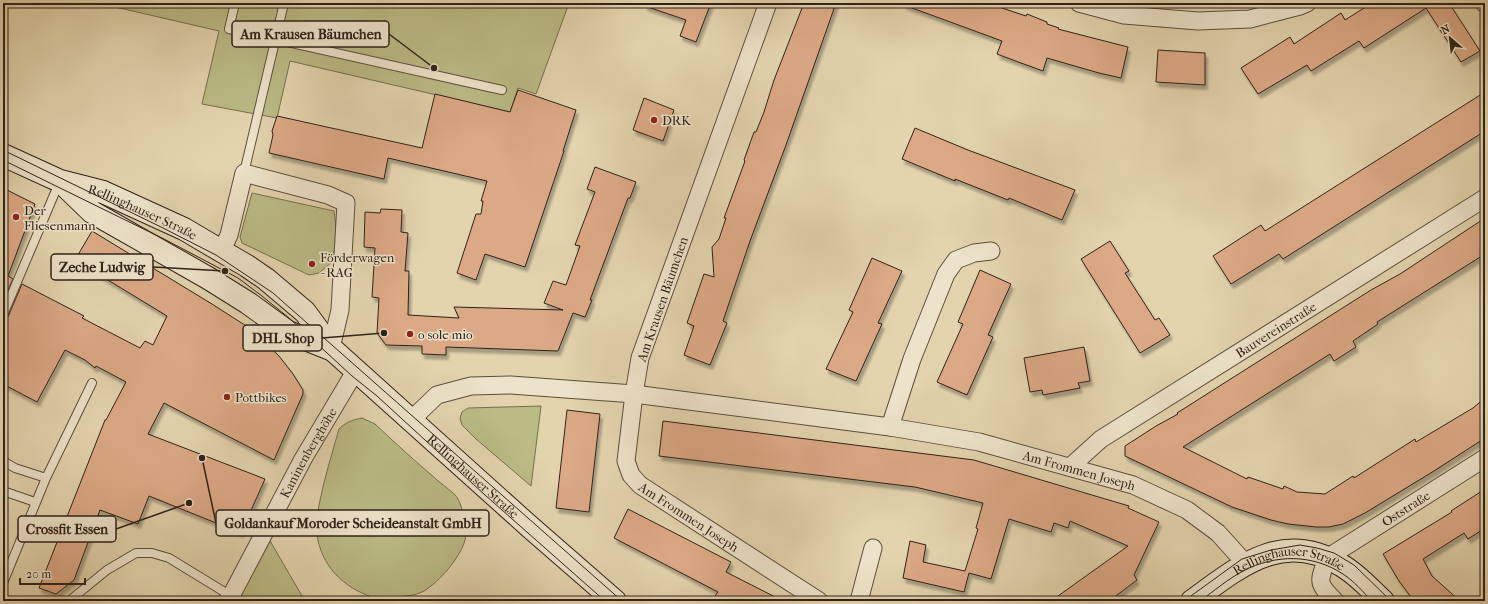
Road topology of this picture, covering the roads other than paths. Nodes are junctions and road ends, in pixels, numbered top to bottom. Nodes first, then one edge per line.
1 (235, 3) edge
2 (284, 3) edge
3 (768, 3) edge
4 (1079, 3) edge
5 (1307, 3) edge
6 (275, 38) junction
7 (502, 90) dead end
8 (3, 155) edge
9 (244, 173) junction
10 (60, 181) junction
11 (1485, 198) edge
12 (222, 250) junction
13 (991, 251) dead end
14 (3, 315) edge
15 (333, 350) junction
16 (356, 370) junction
17 (92, 383) dead end
18 (634, 394) junction
19 (411, 420) junction
20 (890, 427) junction
21 (1485, 458) edge
22 (3, 461) edge
23 (1070, 467) junction
24 (46, 478) junction
25 (3, 491) edge
26 (35, 502) junction
27 (874, 548) dead end
28 (1327, 558) junction
29 (1246, 563) junction
30 (3, 583) edge
31 (229, 598) edge
32 (70, 601) edge
33 (615, 601) edge
34 (819, 601) edge
35 (859, 601) edge
36 (1192, 601) edge
37 (1335, 601) edge
38 (1383, 601) edge

1 - 6 lane
2 - 6 lane
3 - 18 street, Am Krausen Bäumchen
4 - 5 street
6 - 7 lane
6 - 9 lane
8 - 10 main road, Rellinghauser Straße
9 - 12 street
9 - 15 street
10 - 12 main road, Rellinghauser Straße
10 - 14 lane
10 - 15 main road, Rellinghauser Straße
11 - 23 street, Bauvereinstraße
12 - 15 main road, Rellinghauser Straße
13 - 20 street
15 - 16 main road, Rellinghauser Straße
16 - 19 main road, Rellinghauser Straße
16 - 31 street, Kaninenberghöhe
17 - 24 lane
18 - 19 street, Am Frommen Joseph
18 - 20 street, Am Frommen Joseph
18 - 34 street, Am Frommen Joseph
19 - 33 main road, Rellinghauser Straße
20 - 23 street, Am Frommen Joseph
21 - 28 street, Oststraße
22 - 24 lane
23 - 29 street, Am Frommen Joseph
24 - 26 lane
25 - 26 lane
26 - 30 lane
27 - 35 street
28 - 29 main road, Rellinghauser Straße
28 - 37 street
28 - 38 main road, Rellinghauser Straße
29 - 36 main road, Rellinghauser Straße
31 - 32 lane

